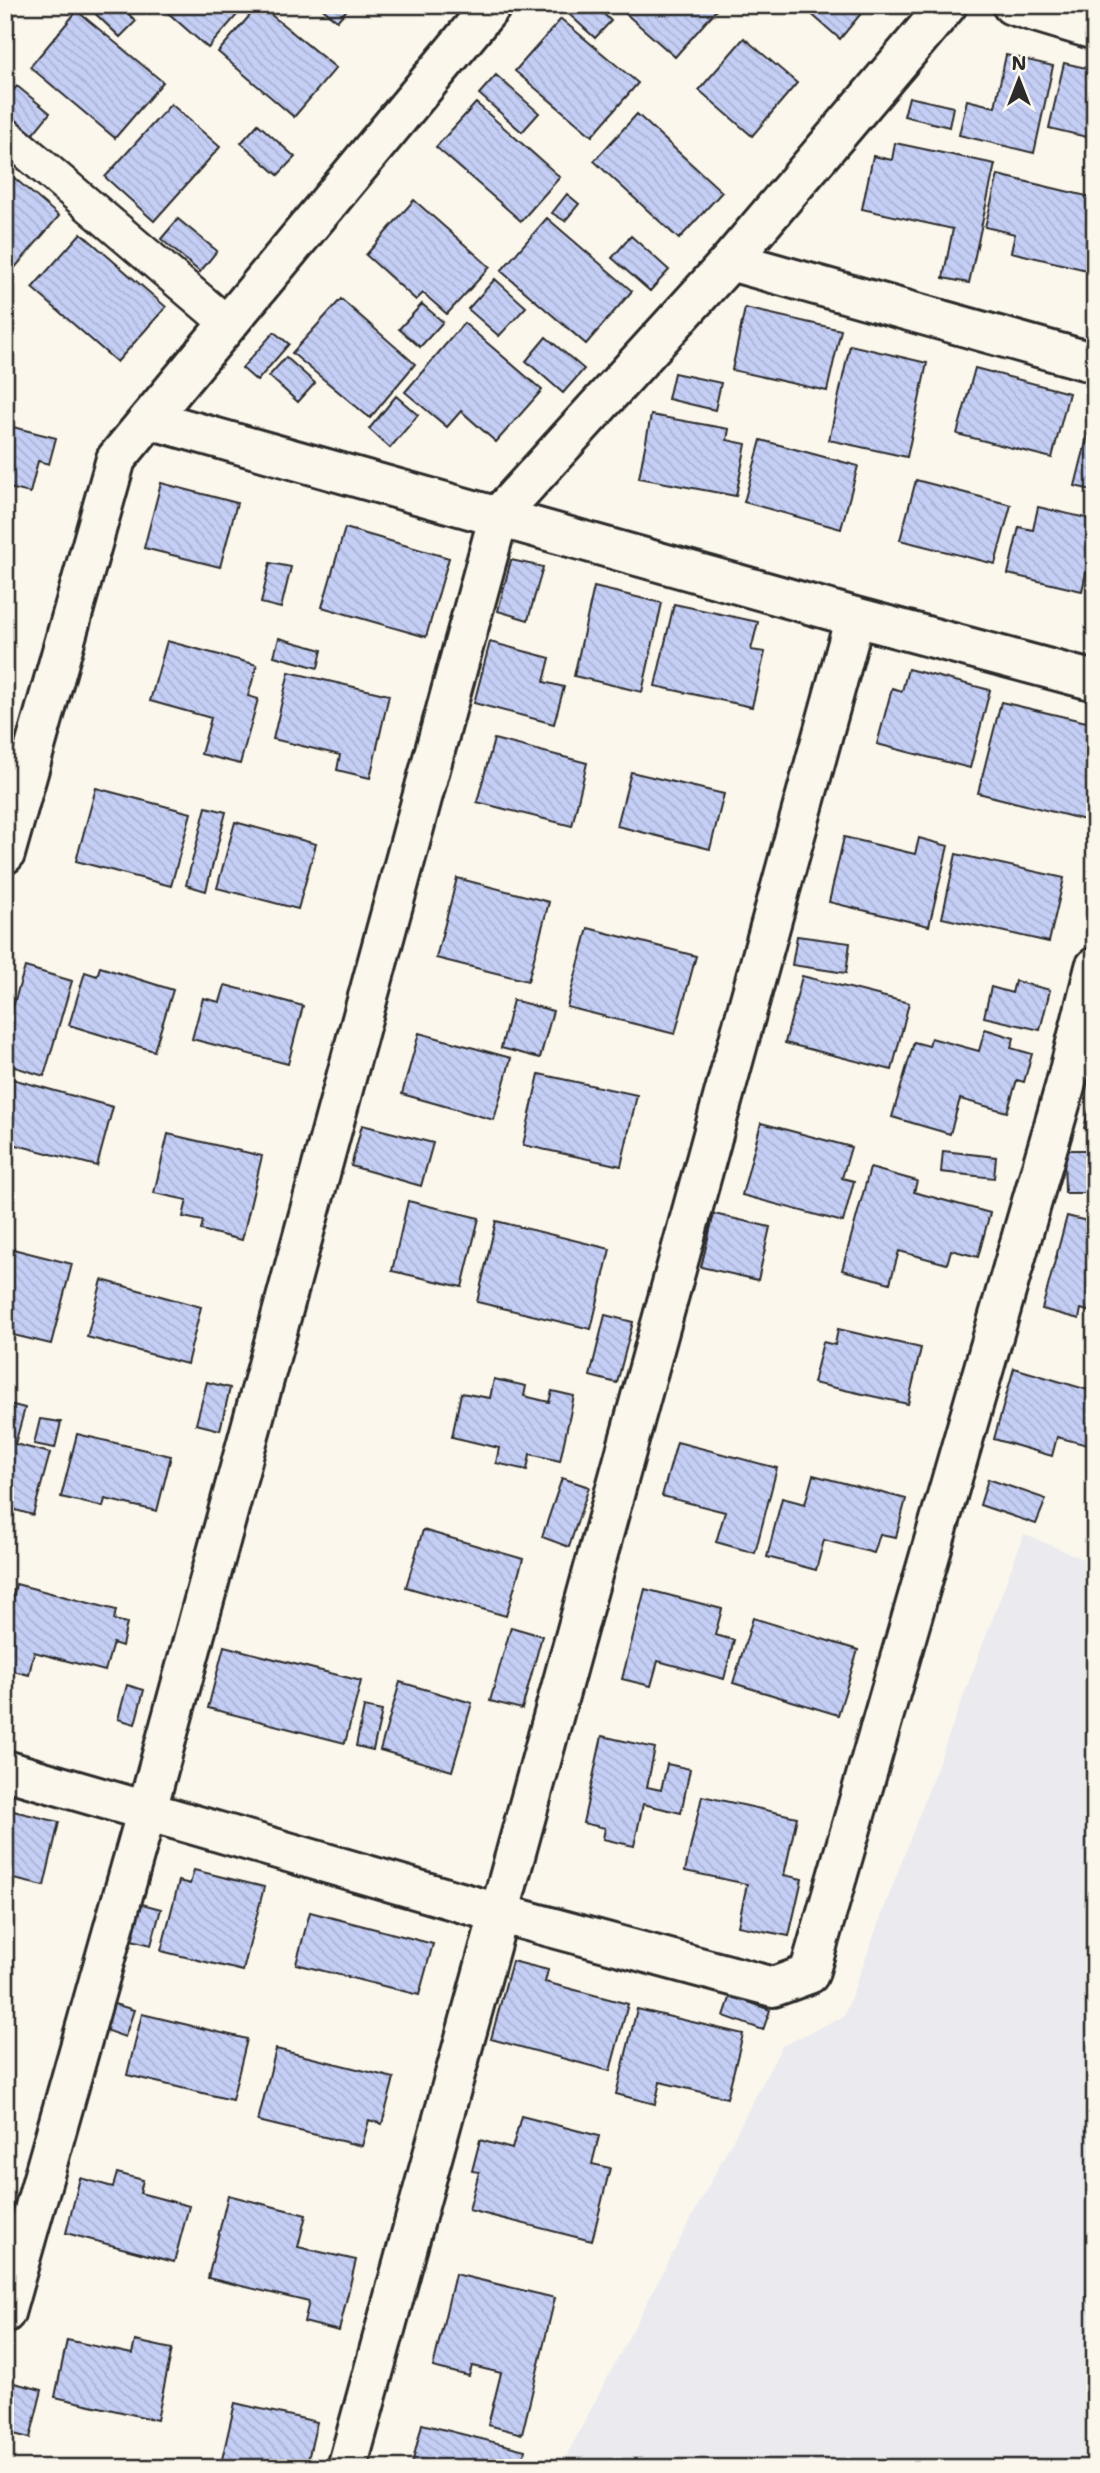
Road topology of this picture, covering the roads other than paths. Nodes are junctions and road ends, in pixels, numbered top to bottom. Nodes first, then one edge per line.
1 (492, 5) edge
2 (947, 5) edge
3 (1012, 5) edge
4 (1095, 30) edge
5 (5, 134) edge
6 (730, 261) junction
7 (228, 324) junction
8 (1095, 363) edge
9 (149, 419) junction
10 (499, 515) junction
11 (855, 617) junction
12 (1095, 681) edge
13 (5, 854) edge
14 (1095, 967) edge
15 (5, 1770) edge
16 (147, 1810) junction
17 (498, 1913) junction
18 (5, 2312) edge
19 (346, 2468) edge

1 - 7 street
2 - 6 street
3 - 4 street
5 - 7 lane
6 - 8 street
6 - 10 street
7 - 9 street
9 - 10 street
9 - 13 street
10 - 11 street
10 - 16 street
11 - 12 street
11 - 17 street
14 - 17 street
15 - 16 street
16 - 17 street
16 - 18 street
17 - 19 street

